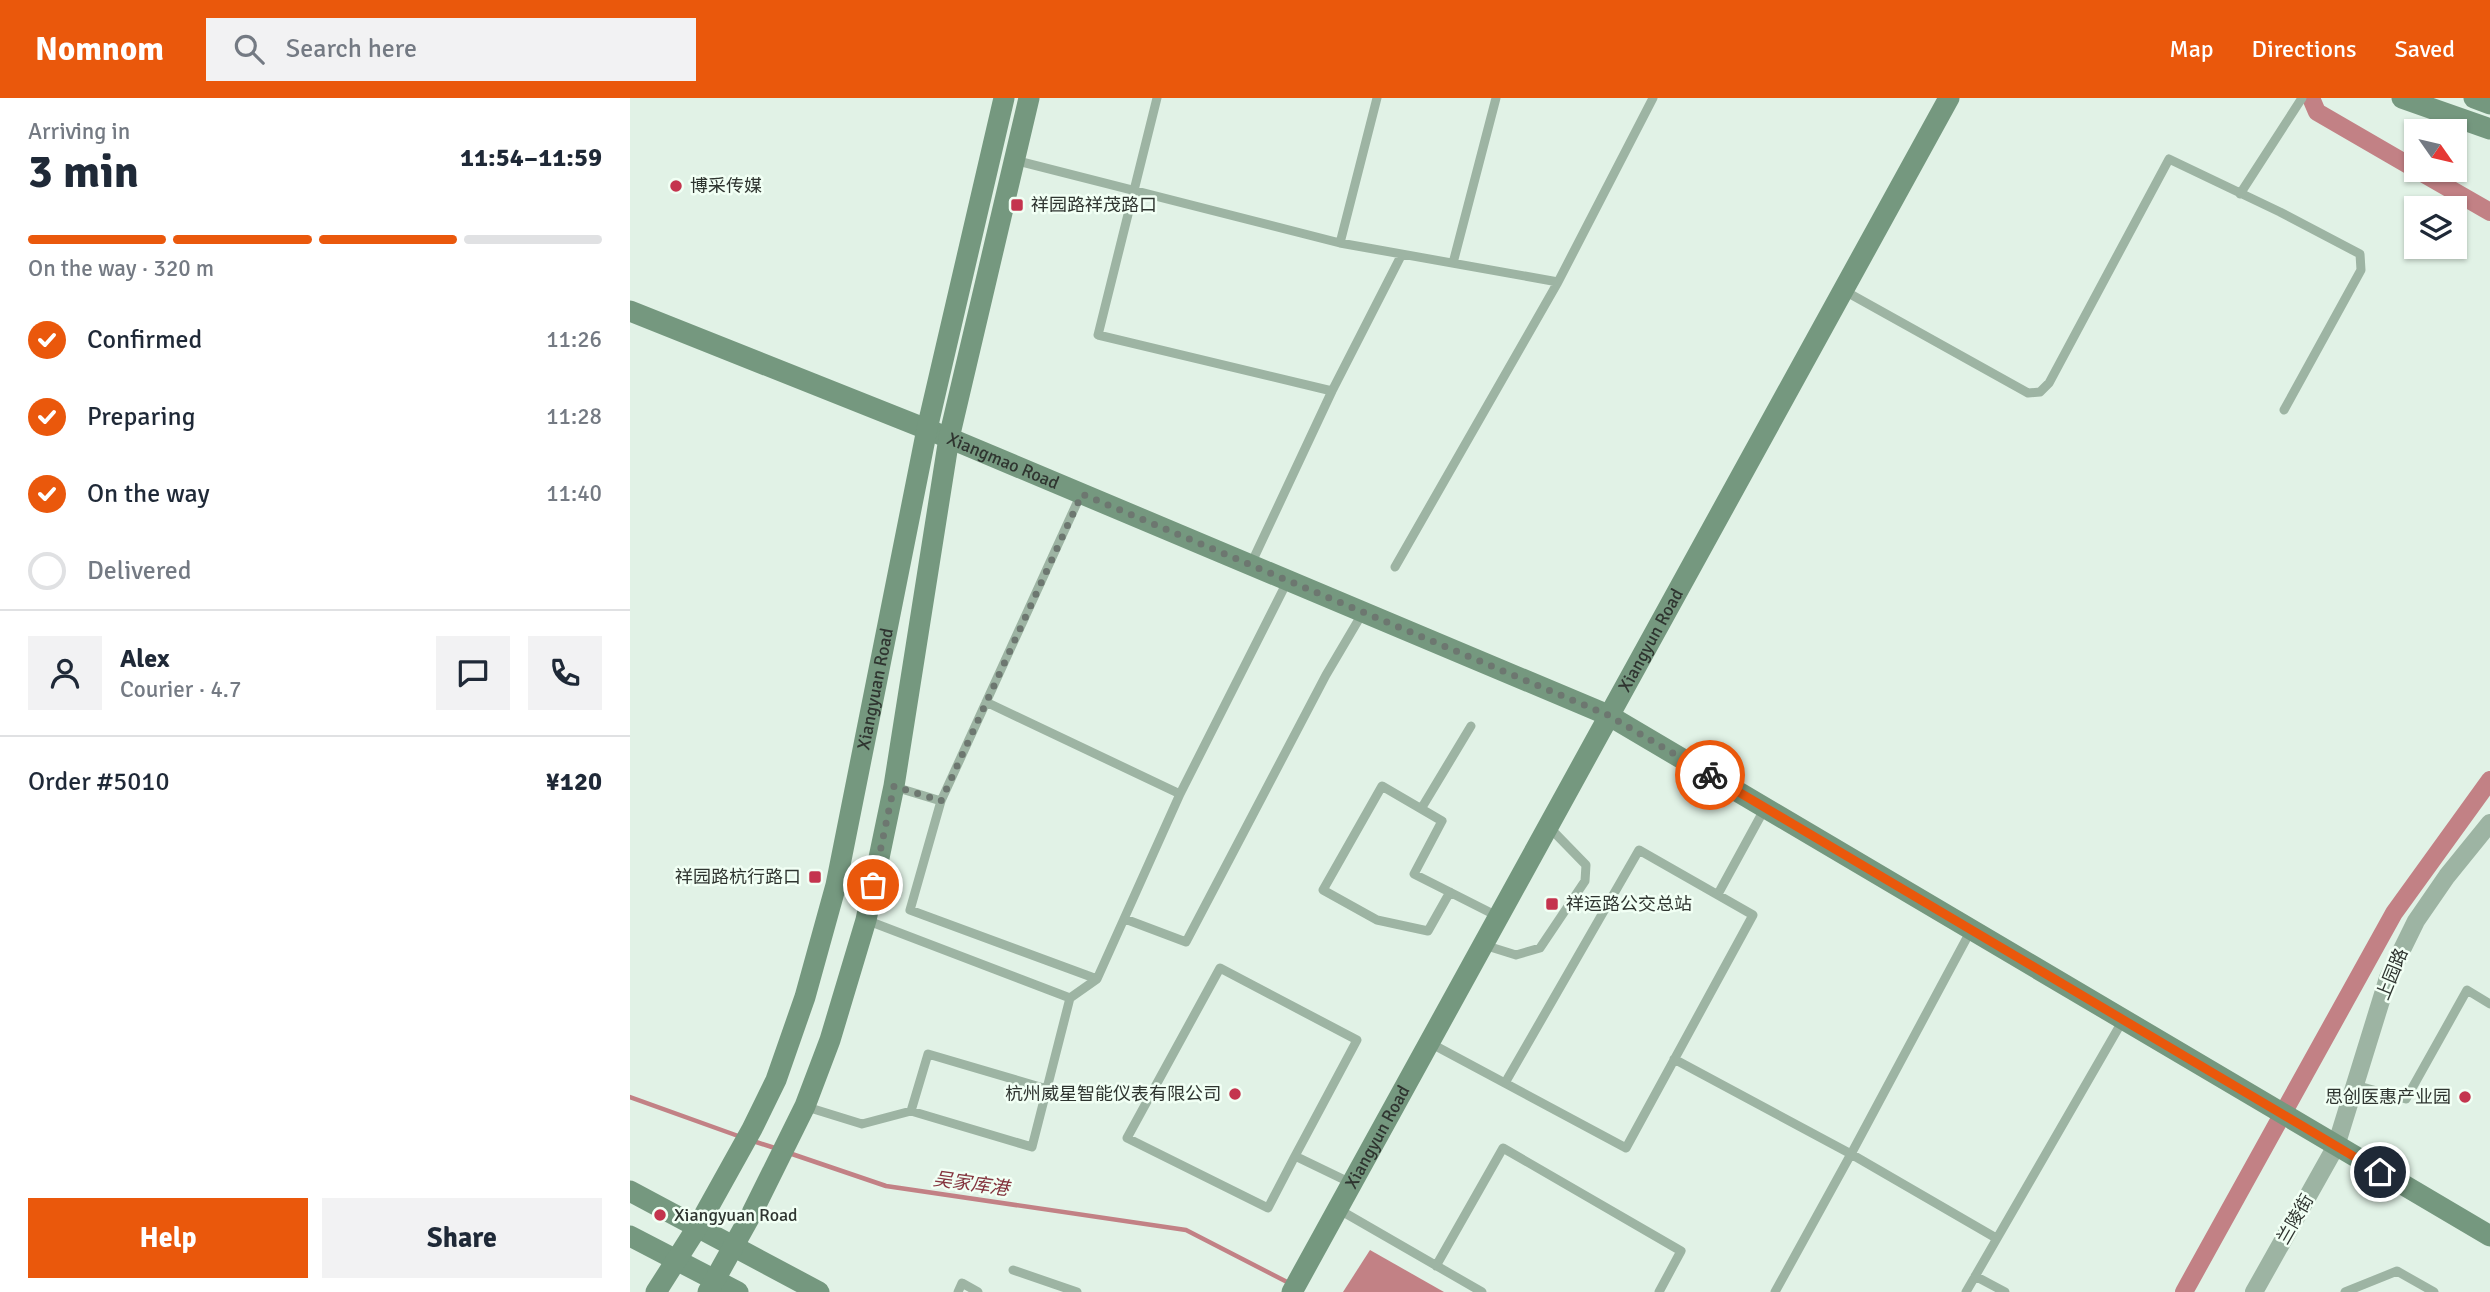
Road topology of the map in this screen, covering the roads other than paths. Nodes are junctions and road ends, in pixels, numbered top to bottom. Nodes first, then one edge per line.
1 (1004, 98) edge
2 (1029, 98) edge
3 (1157, 98) edge
4 (1377, 98) edge
5 (1496, 98) edge
6 (1653, 98) edge
7 (1949, 98) edge
8 (2302, 98) edge
9 (2402, 98) edge
10 (2474, 98) edge
11 (2490, 104) edge
12 (2490, 129) edge
13 (1014, 160) junction
14 (2239, 194) junction
15 (1340, 243) junction
16 (1402, 254) junction
17 (1453, 263) junction
18 (1559, 282) junction
19 (1843, 289) junction
20 (630, 311) edge
21 (1332, 391) junction
22 (2284, 410) dead end
23 (926, 429) junction
24 (949, 438) junction
25 (1082, 494) junction
26 (1251, 565) junction
27 (1395, 567) dead end
28 (1288, 580) junction
29 (1363, 612) junction
30 (986, 702) junction
31 (1608, 715) junction
32 (1471, 726) dead end
33 (894, 786) junction
34 (1180, 794) junction
35 (941, 801) junction
36 (1765, 808) junction
37 (1421, 809) junction
38 (2490, 823) edge
39 (1548, 826) junction
40 (1450, 892) junction
41 (1718, 894) junction
42 (1499, 917) junction
43 (1125, 919) junction
44 (866, 920) junction
45 (1971, 930) junction
46 (1484, 944) junction
47 (1097, 979) junction
48 (1070, 998) junction
49 (2490, 1004) edge
50 (2123, 1020) junction
51 (1430, 1043) junction
52 (1674, 1059) junction
53 (1505, 1083) junction
54 (2355, 1085) junction
55 (1047, 1088) junction
56 (805, 1106) junction
57 (911, 1111) junction
58 (2336, 1146) junction
59 (1851, 1154) junction
60 (1295, 1156) junction
61 (1352, 1184) junction
62 (630, 1191) edge
63 (1338, 1209) junction
64 (698, 1226) junction
65 (630, 1236) edge
66 (2490, 1236) edge
67 (1996, 1238) junction
68 (734, 1247) junction
69 (676, 1260) junction
70 (1436, 1266) junction
71 (1013, 1270) dead end
72 (1975, 1276) junction
73 (712, 1286) edge
74 (656, 1292) edge
75 (738, 1292) edge
76 (819, 1292) edge
77 (958, 1292) edge
78 (978, 1292) edge
79 (1077, 1292) edge
80 (1292, 1292) edge
81 (1482, 1292) edge
82 (1659, 1292) edge
83 (1775, 1292) edge
84 (1966, 1292) edge
85 (2005, 1292) edge
86 (2254, 1292) edge
87 (2345, 1292) edge
88 (2434, 1292) edge

1 - 23 street, Xiangyuan Road
2 - 13 street, Xiangyuan Road
3 - 21 lane
4 - 15 lane
5 - 17 lane
6 - 18 lane
7 - 19 street, Xiangyun Road
8 - 14 lane
9 - 12 street
10 - 11 street
13 - 15 lane
13 - 24 street, Xiangyuan Road
14 - 19 lane
14 - 22 lane
15 - 16 lane
16 - 17 lane
16 - 21 lane
17 - 18 lane
18 - 27 lane
19 - 31 street, Xiangyun Road
20 - 23 street, Xiangmao Road
21 - 26 lane
23 - 24 street, Xiangmao Road
23 - 64 street, Xiangyuan Road
24 - 25 street, Xiangmao Road
24 - 33 street, Xiangyuan Road
25 - 26 street, Xiangmao Road
25 - 30 lane
26 - 28 street, Xiangmao Road
28 - 29 street, Xiangmao Road
28 - 34 lane
29 - 31 street, Xiangmao Road
29 - 43 lane
30 - 34 lane
30 - 35 lane
31 - 36 street, Xiangmao Road
31 - 39 street, Xiangyun Road
32 - 37 lane
33 - 35 lane
33 - 44 street, Xiangyuan Road
34 - 43 lane
35 - 47 lane
36 - 41 lane
36 - 45 street, Xiangmao Road
37 - 40 lane
37 - 40 lane
38 - 54 street, 上园路
39 - 42 street, Xiangyun Road
39 - 46 lane
40 - 42 lane
41 - 52 lane
41 - 53 lane
42 - 46 street, Xiangyun Road
43 - 47 lane
44 - 48 lane
44 - 56 street, Xiangyuan Road
45 - 50 street, Xiangmao Road
45 - 59 lane
46 - 51 street, Xiangyun Road
47 - 48 lane
48 - 55 lane
49 - 54 lane
50 - 58 street, Xiangmao Road
50 - 67 lane
51 - 53 lane
51 - 61 street, Xiangyun Road
52 - 53 lane
52 - 59 lane
54 - 58 street, 上园路
55 - 57 lane
55 - 57 lane
56 - 57 lane
56 - 68 street, Xiangyuan Road
58 - 66 street, Xiangmao Road
58 - 86 street, 兰陵街
59 - 67 lane
59 - 83 lane
60 - 60 lane
60 - 61 lane
61 - 63 street, Xiangyun Road
62 - 64 street
63 - 70 lane
63 - 80 street, Xiangyun Road
64 - 68 street
64 - 69 street, Xiangyuan Road
65 - 69 street
67 - 72 lane
68 - 73 street, Xiangyuan Road
68 - 76 street
69 - 73 street
69 - 74 street, Xiangyuan Road
70 - 81 lane
70 - 82 lane
71 - 79 lane
72 - 84 lane
72 - 85 lane
73 - 75 street
77 - 78 lane
87 - 88 lane

